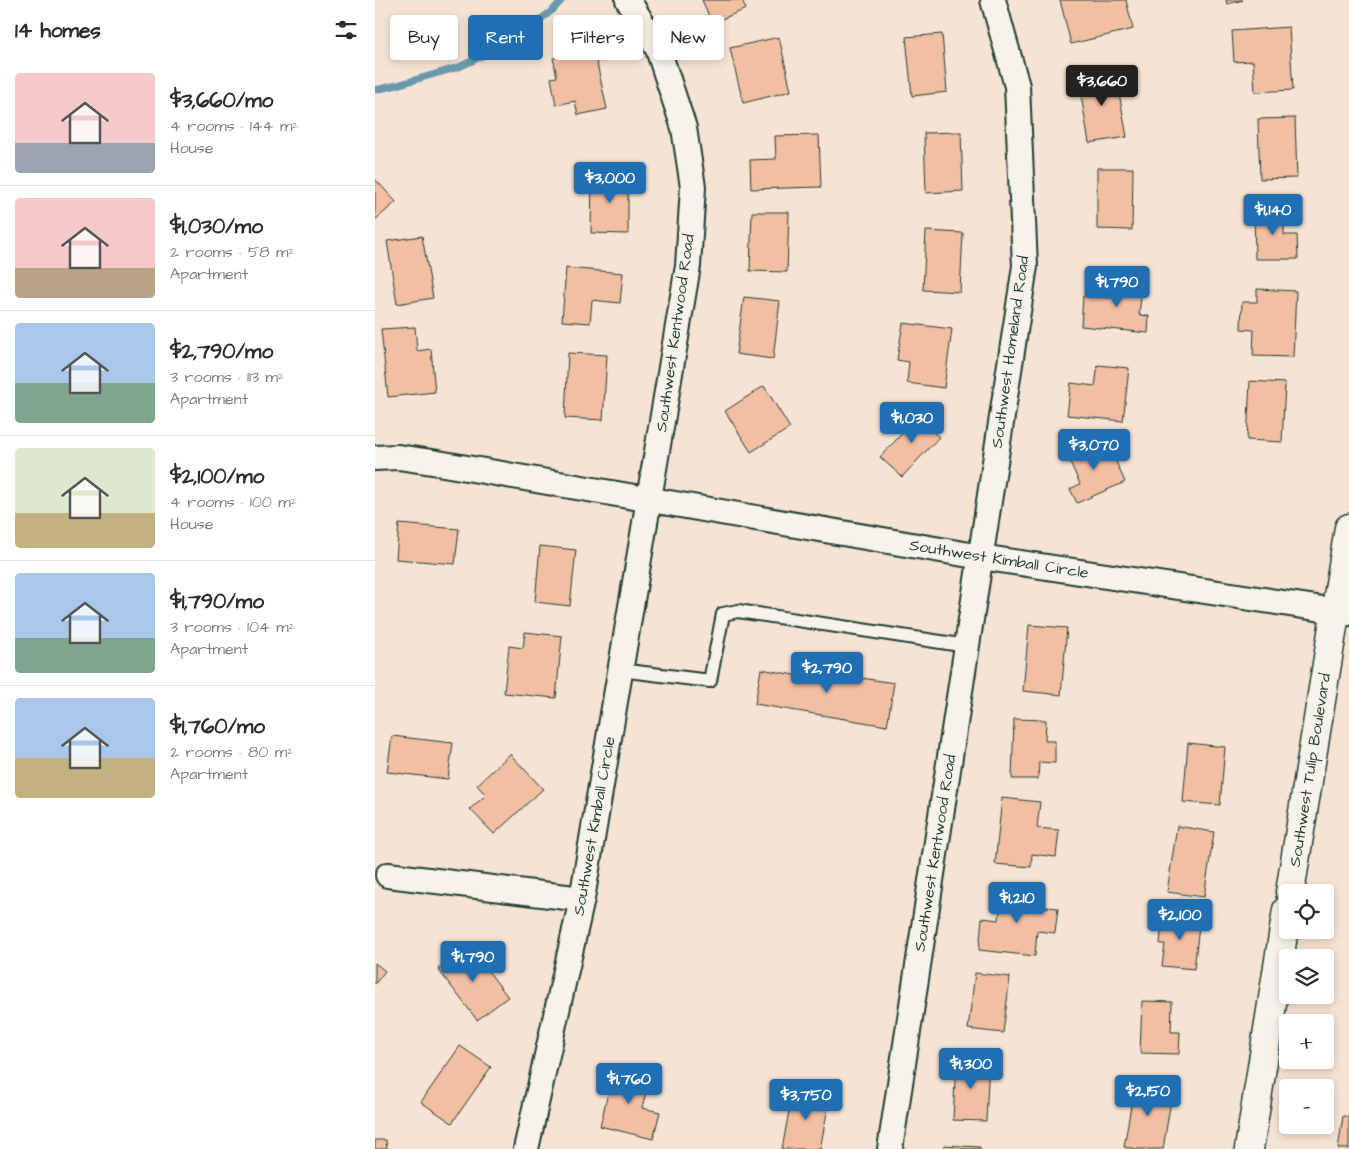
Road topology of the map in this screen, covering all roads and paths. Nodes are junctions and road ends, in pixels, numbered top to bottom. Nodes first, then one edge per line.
1 (628, 0) edge
2 (993, 0) edge
3 (375, 458) edge
4 (649, 500) junction
5 (1349, 528) edge
6 (981, 557) junction
7 (1342, 612) edge
8 (967, 646) junction
9 (620, 670) junction
10 (389, 875) dead end
11 (1291, 884) edge
12 (582, 900) junction
13 (1282, 939) edge
14 (526, 1149) edge
15 (890, 1149) edge
16 (1249, 1149) edge

1 - 4 street, Southwest Kentwood Road
2 - 6 street, Southwest Homeland Road
3 - 4 street, Southwest Kimball Circle
4 - 6 street, Southwest Kimball Circle
4 - 9 street, Southwest Kimball Circle
5 - 7 street, Southwest Tulip Boulevard
6 - 7 street, Southwest Kimball Circle
6 - 8 street, Southwest Kentwood Road
7 - 11 street, Southwest Tulip Boulevard
8 - 9 lane
8 - 15 street, Southwest Kentwood Road
9 - 12 street, Southwest Kimball Circle
10 - 12 street
12 - 14 street, Southwest Kimball Circle
13 - 16 street

